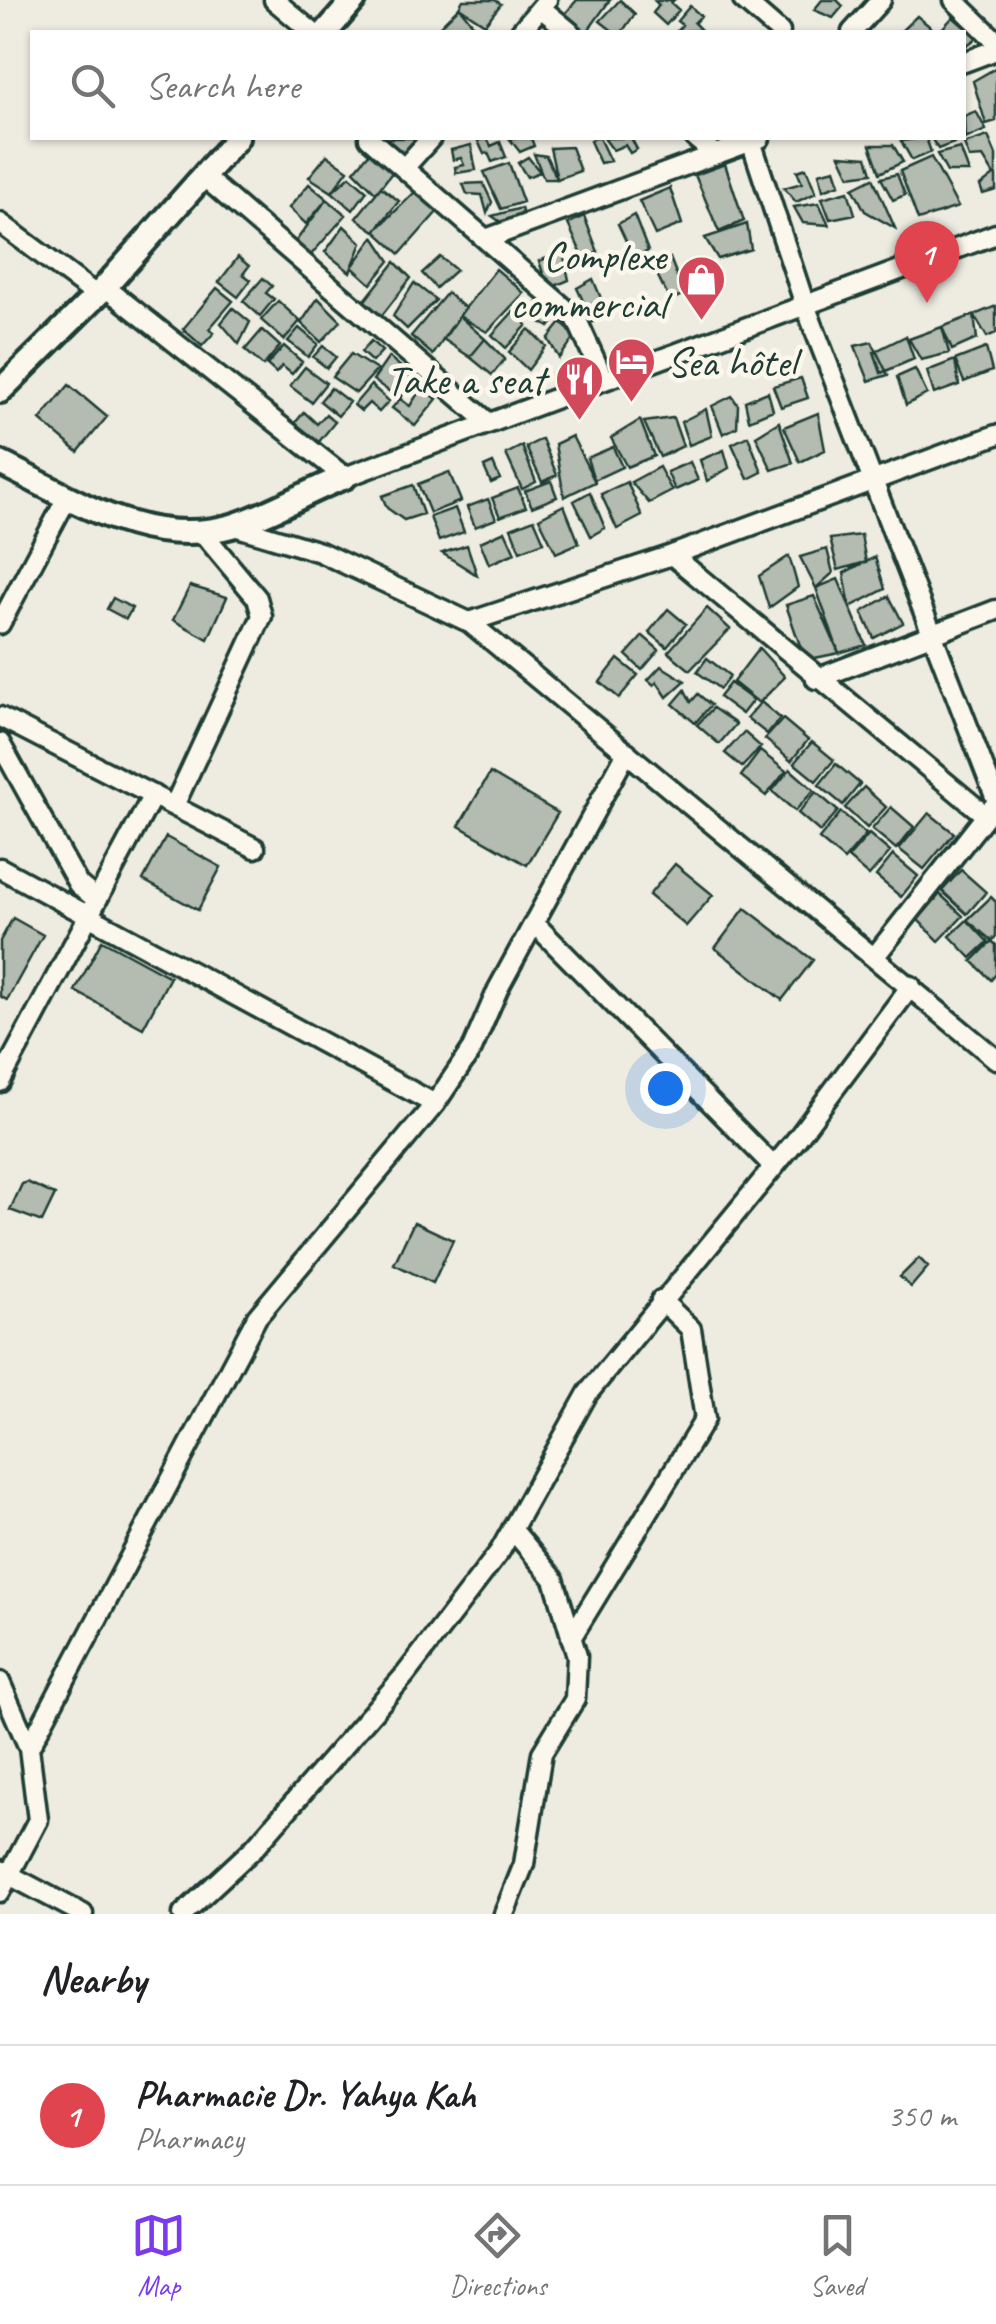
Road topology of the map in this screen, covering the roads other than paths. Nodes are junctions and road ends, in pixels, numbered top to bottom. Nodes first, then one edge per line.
1 (274, 0) edge
2 (354, 0) edge
3 (743, 0) edge
4 (881, 0) edge
5 (954, 0) edge
6 (544, 4) edge
7 (310, 30) edge
8 (328, 30) edge
9 (522, 30) edge
10 (568, 30) edge
11 (778, 30) edge
12 (854, 30) edge
13 (996, 40) edge
14 (996, 50) edge
15 (966, 61) edge
16 (235, 140) edge
17 (371, 140) edge
18 (428, 140) edge
19 (698, 140) edge
20 (752, 140) edge
21 (755, 140) edge
22 (715, 154) junction
23 (404, 168) junction
24 (204, 176) junction
25 (0, 223) edge
26 (996, 234) edge
27 (486, 239) junction
28 (100, 291) junction
29 (805, 305) junction
30 (604, 380) junction
31 (0, 391) edge
32 (490, 423) junction
33 (996, 435) edge
34 (0, 462) edge
35 (345, 477) junction
36 (874, 483) junction
37 (68, 496) junction
38 (234, 526) junction
39 (202, 532) junction
40 (672, 555) junction
41 (996, 610) edge
42 (469, 622) junction
43 (0, 624) edge
44 (934, 632) junction
45 (816, 679) junction
46 (0, 717) edge
47 (0, 743) edge
48 (628, 752) junction
49 (153, 795) junction
50 (174, 806) junction
51 (992, 806) edge
52 (255, 848) dead end
53 (0, 868) edge
54 (94, 907) junction
55 (534, 924) junction
56 (876, 955) junction
57 (912, 986) junction
58 (996, 1059) edge
59 (0, 1082) edge
60 (435, 1104) junction
61 (773, 1166) junction
62 (661, 1300) junction
63 (512, 1529) junction
64 (572, 1638) junction
65 (0, 1682) edge
66 (29, 1748) junction
67 (5, 1872) edge
68 (0, 1892) edge
69 (83, 1914) edge
70 (183, 1914) edge
71 (504, 1914) edge

1 - 7 street
2 - 8 street
3 - 11 street
4 - 12 street
5 - 13 street
6 - 9 street
6 - 10 street
14 - 15 street
16 - 24 street
17 - 23 street
18 - 23 street
19 - 22 street
20 - 22 street
21 - 29 street
22 - 27 street
23 - 27 street
24 - 28 street
24 - 32 street
25 - 28 street
26 - 29 street
27 - 30 street
28 - 31 street
28 - 35 street
29 - 30 street
29 - 36 street
30 - 32 street
32 - 35 street
33 - 36 street
34 - 37 street
35 - 38 street
36 - 40 street
36 - 44 street
37 - 39 street
37 - 43 street
38 - 39 street
38 - 42 street
39 - 50 street
40 - 42 street
40 - 45 street
41 - 44 street
42 - 48 street
44 - 45 street
44 - 51 street
45 - 51 street
46 - 49 street
47 - 54 street
48 - 55 street
48 - 56 street
49 - 50 street
49 - 54 street
50 - 52 street
51 - 56 street
53 - 54 street
54 - 59 street
54 - 60 street
55 - 60 street
55 - 61 street
56 - 57 street
57 - 58 street
57 - 61 street
60 - 66 street
61 - 62 street
62 - 63 street
62 - 64 street
63 - 64 street
63 - 70 street
64 - 71 street
65 - 66 street
66 - 67 street
67 - 68 street
67 - 69 street

